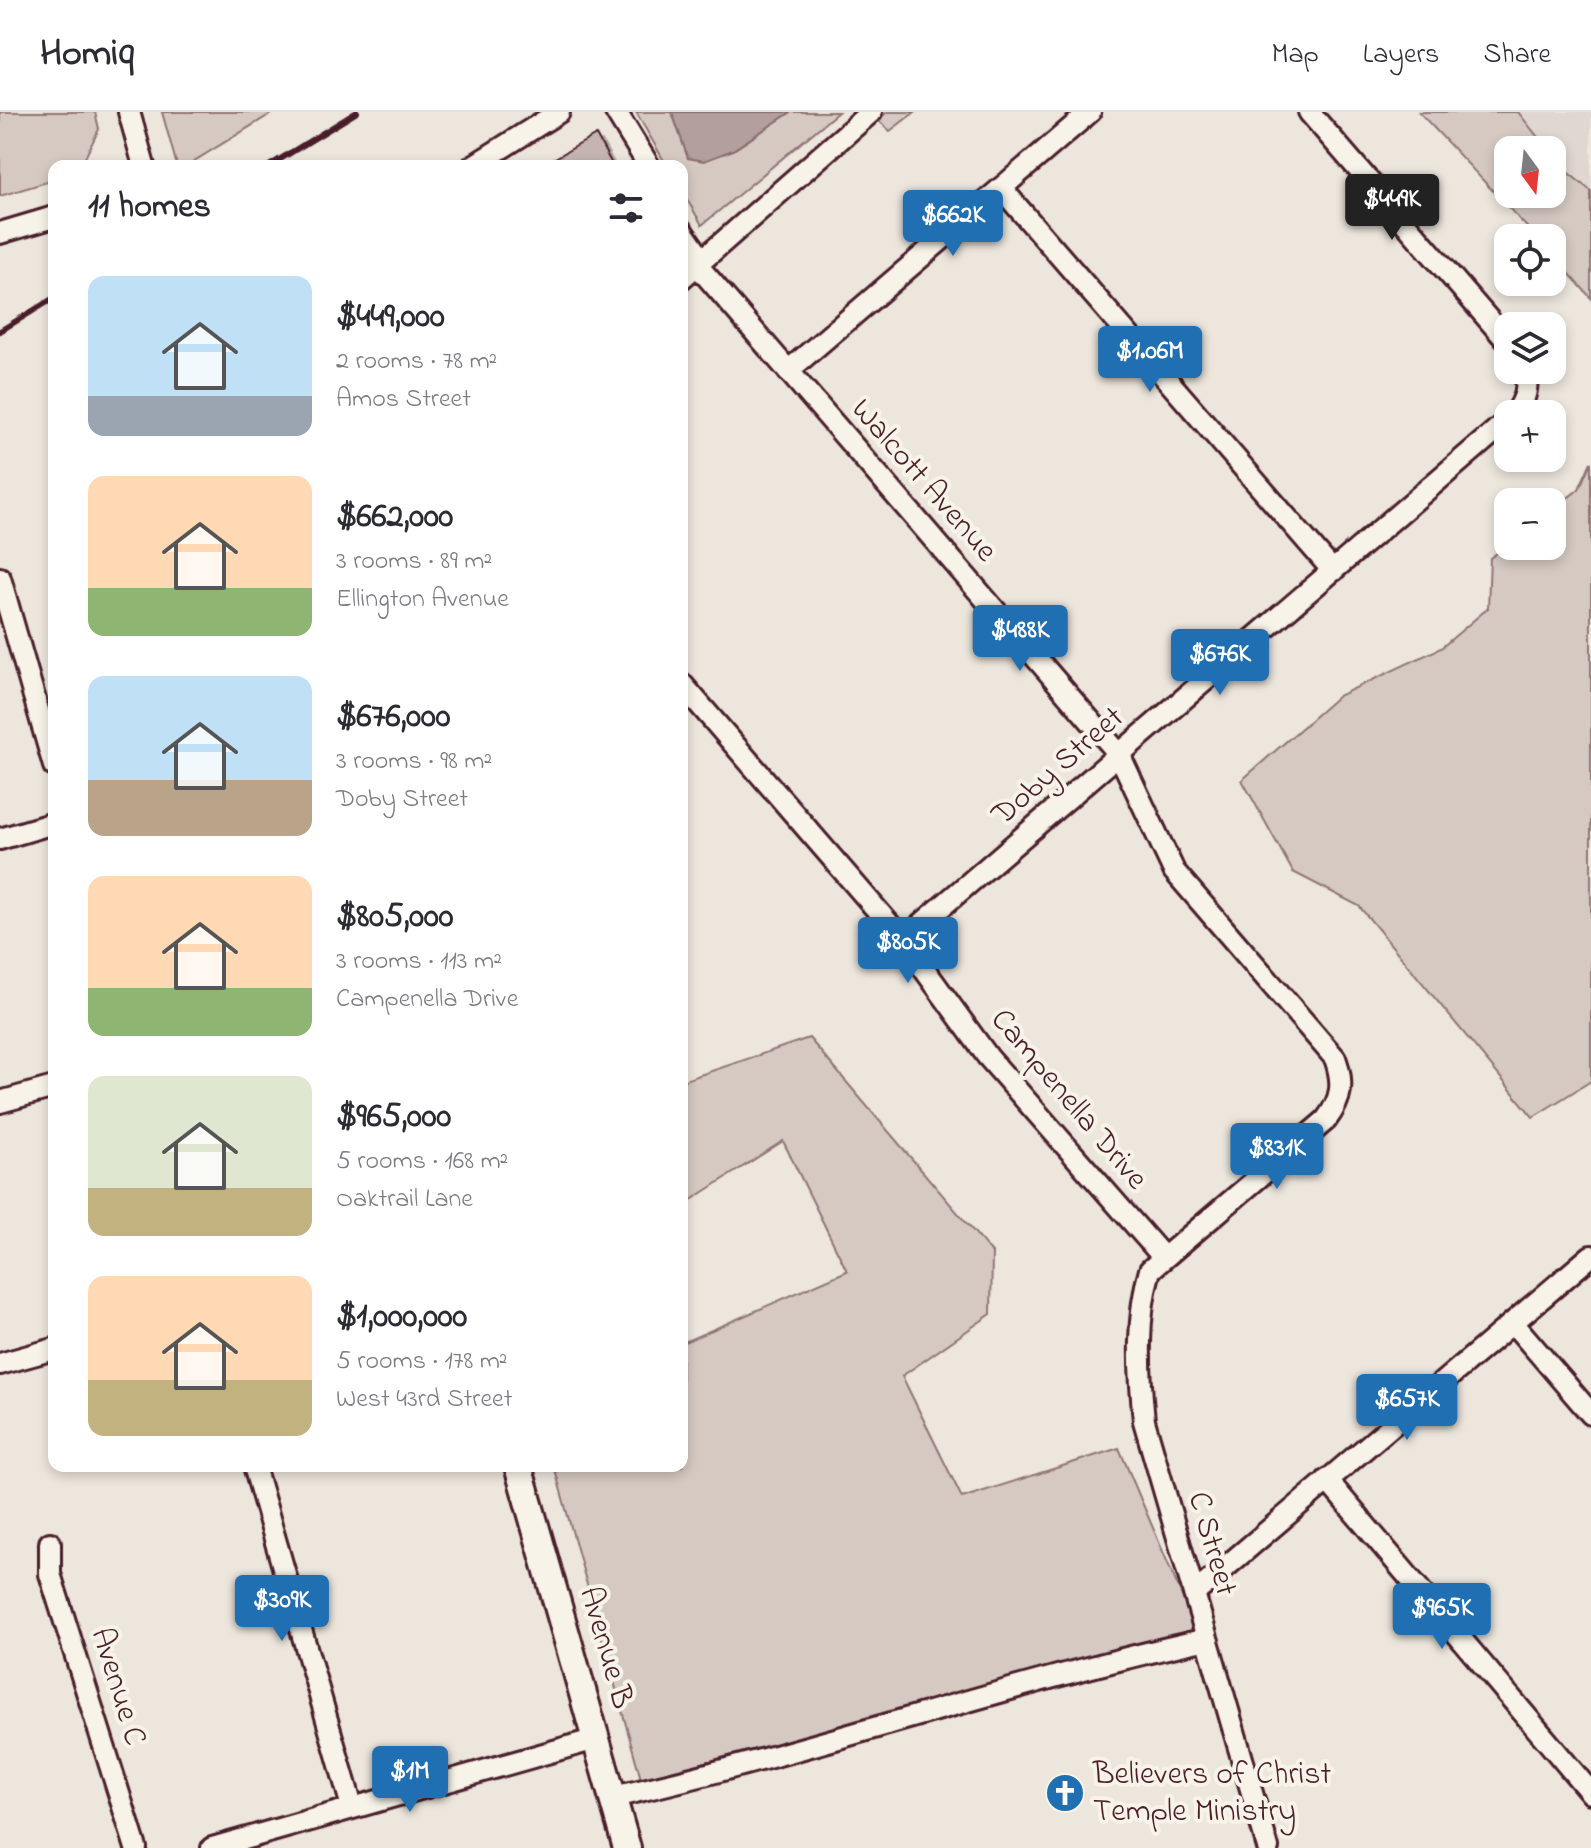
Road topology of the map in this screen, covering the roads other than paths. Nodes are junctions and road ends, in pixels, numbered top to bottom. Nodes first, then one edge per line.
1 (129, 112) edge
2 (559, 112) edge
3 (616, 112) edge
4 (871, 112) edge
5 (1090, 112) edge
6 (1309, 112) edge
7 (142, 160) edge
8 (483, 160) edge
9 (645, 160) edge
10 (1001, 188) junction
11 (48, 219) edge
12 (0, 233) edge
13 (694, 267) edge
14 (1494, 326) edge
15 (788, 371) junction
16 (1494, 432) edge
17 (1333, 571) junction
18 (0, 578) edge
19 (688, 691) edge
20 (48, 745) edge
21 (1119, 754) junction
22 (48, 825) edge
23 (0, 839) edge
24 (903, 940) junction
25 (48, 1089) edge
26 (1342, 1090) joint
27 (0, 1102) edge
28 (1591, 1256) edge
29 (1164, 1258) junction
30 (1513, 1323) junction
31 (48, 1351) edge
32 (0, 1364) edge
33 (1591, 1414) edge
34 (256, 1472) edge
35 (520, 1472) edge
36 (1327, 1480) junction
37 (50, 1543) dead end
38 (1194, 1594) junction
39 (1207, 1639) junction
40 (596, 1739) junction
41 (1591, 1793) edge
42 (613, 1797) junction
43 (352, 1807) junction
44 (136, 1848) edge
45 (212, 1848) edge
46 (627, 1848) edge
47 (1268, 1848) edge

1 - 7 street
2 - 8 street
3 - 9 street
4 - 13 street
5 - 10 street
6 - 14 street
10 - 15 street
10 - 17 street
11 - 12 street
13 - 15 street, Walcott Avenue
15 - 21 street, Walcott Avenue
16 - 17 street, Doby Street
17 - 21 street, Doby Street
18 - 20 street
19 - 24 street, Campenella Drive
21 - 24 street, Doby Street
21 - 26 street, Walcott Avenue
22 - 23 street
24 - 29 street, Campenella Drive
25 - 27 street
26 - 29 street, C Street
28 - 30 street
29 - 38 street, C Street
30 - 33 street
30 - 36 street
31 - 32 street
34 - 43 street
35 - 40 main road, Avenue B
36 - 38 street
36 - 41 street
37 - 44 street, Avenue C
38 - 39 street, C Street
39 - 42 street
39 - 47 street, C Street
40 - 42 main road, Avenue B
40 - 43 street
42 - 46 main road, Avenue B
43 - 45 street

